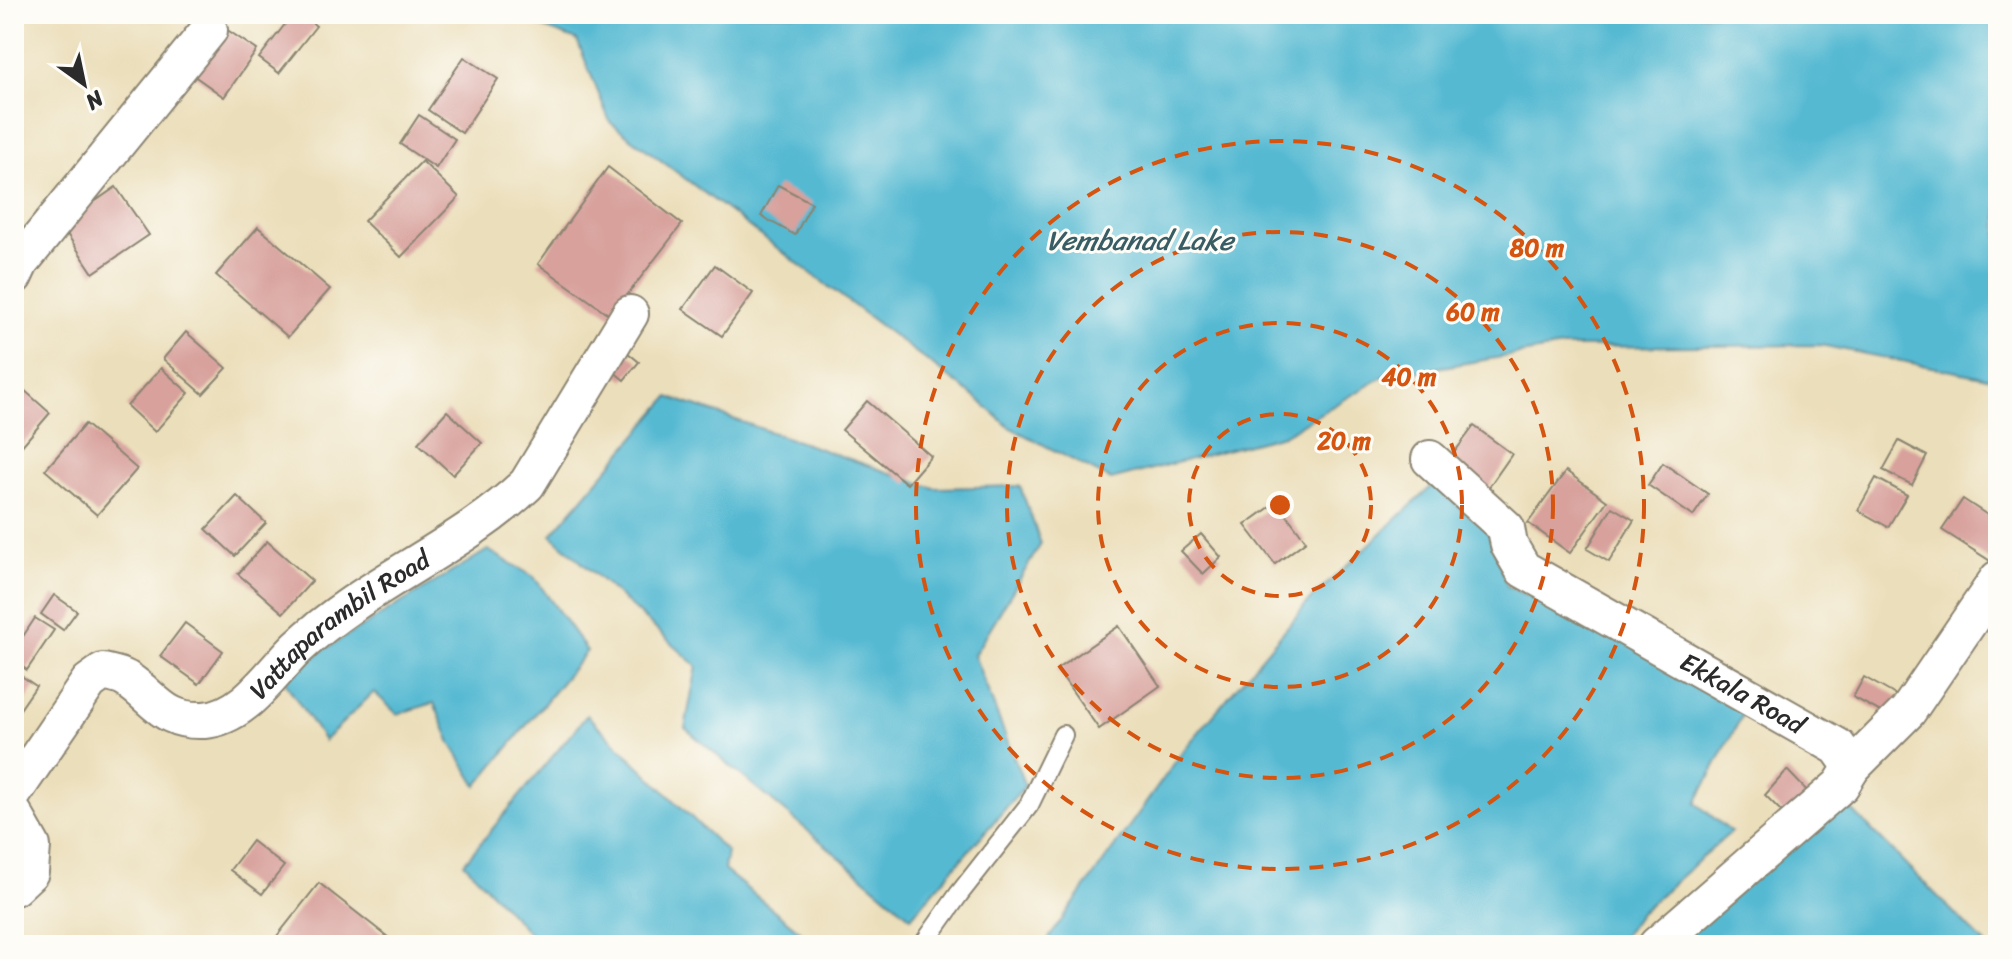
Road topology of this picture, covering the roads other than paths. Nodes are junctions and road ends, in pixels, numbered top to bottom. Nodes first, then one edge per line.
1 (209, 30) dead end
2 (14, 276) edge
3 (630, 314) dead end
4 (1430, 459) dead end
5 (1998, 579) edge
6 (1063, 735) dead end
7 (1852, 767) junction
8 (14, 792) edge
9 (14, 814) edge
10 (14, 887) edge
11 (923, 945) edge
12 (1657, 945) edge

1 - 2 street
3 - 8 street, Vattaparambil Road
4 - 7 street, Ekkala Road
5 - 7 street
6 - 11 lane
7 - 12 street
9 - 10 street

